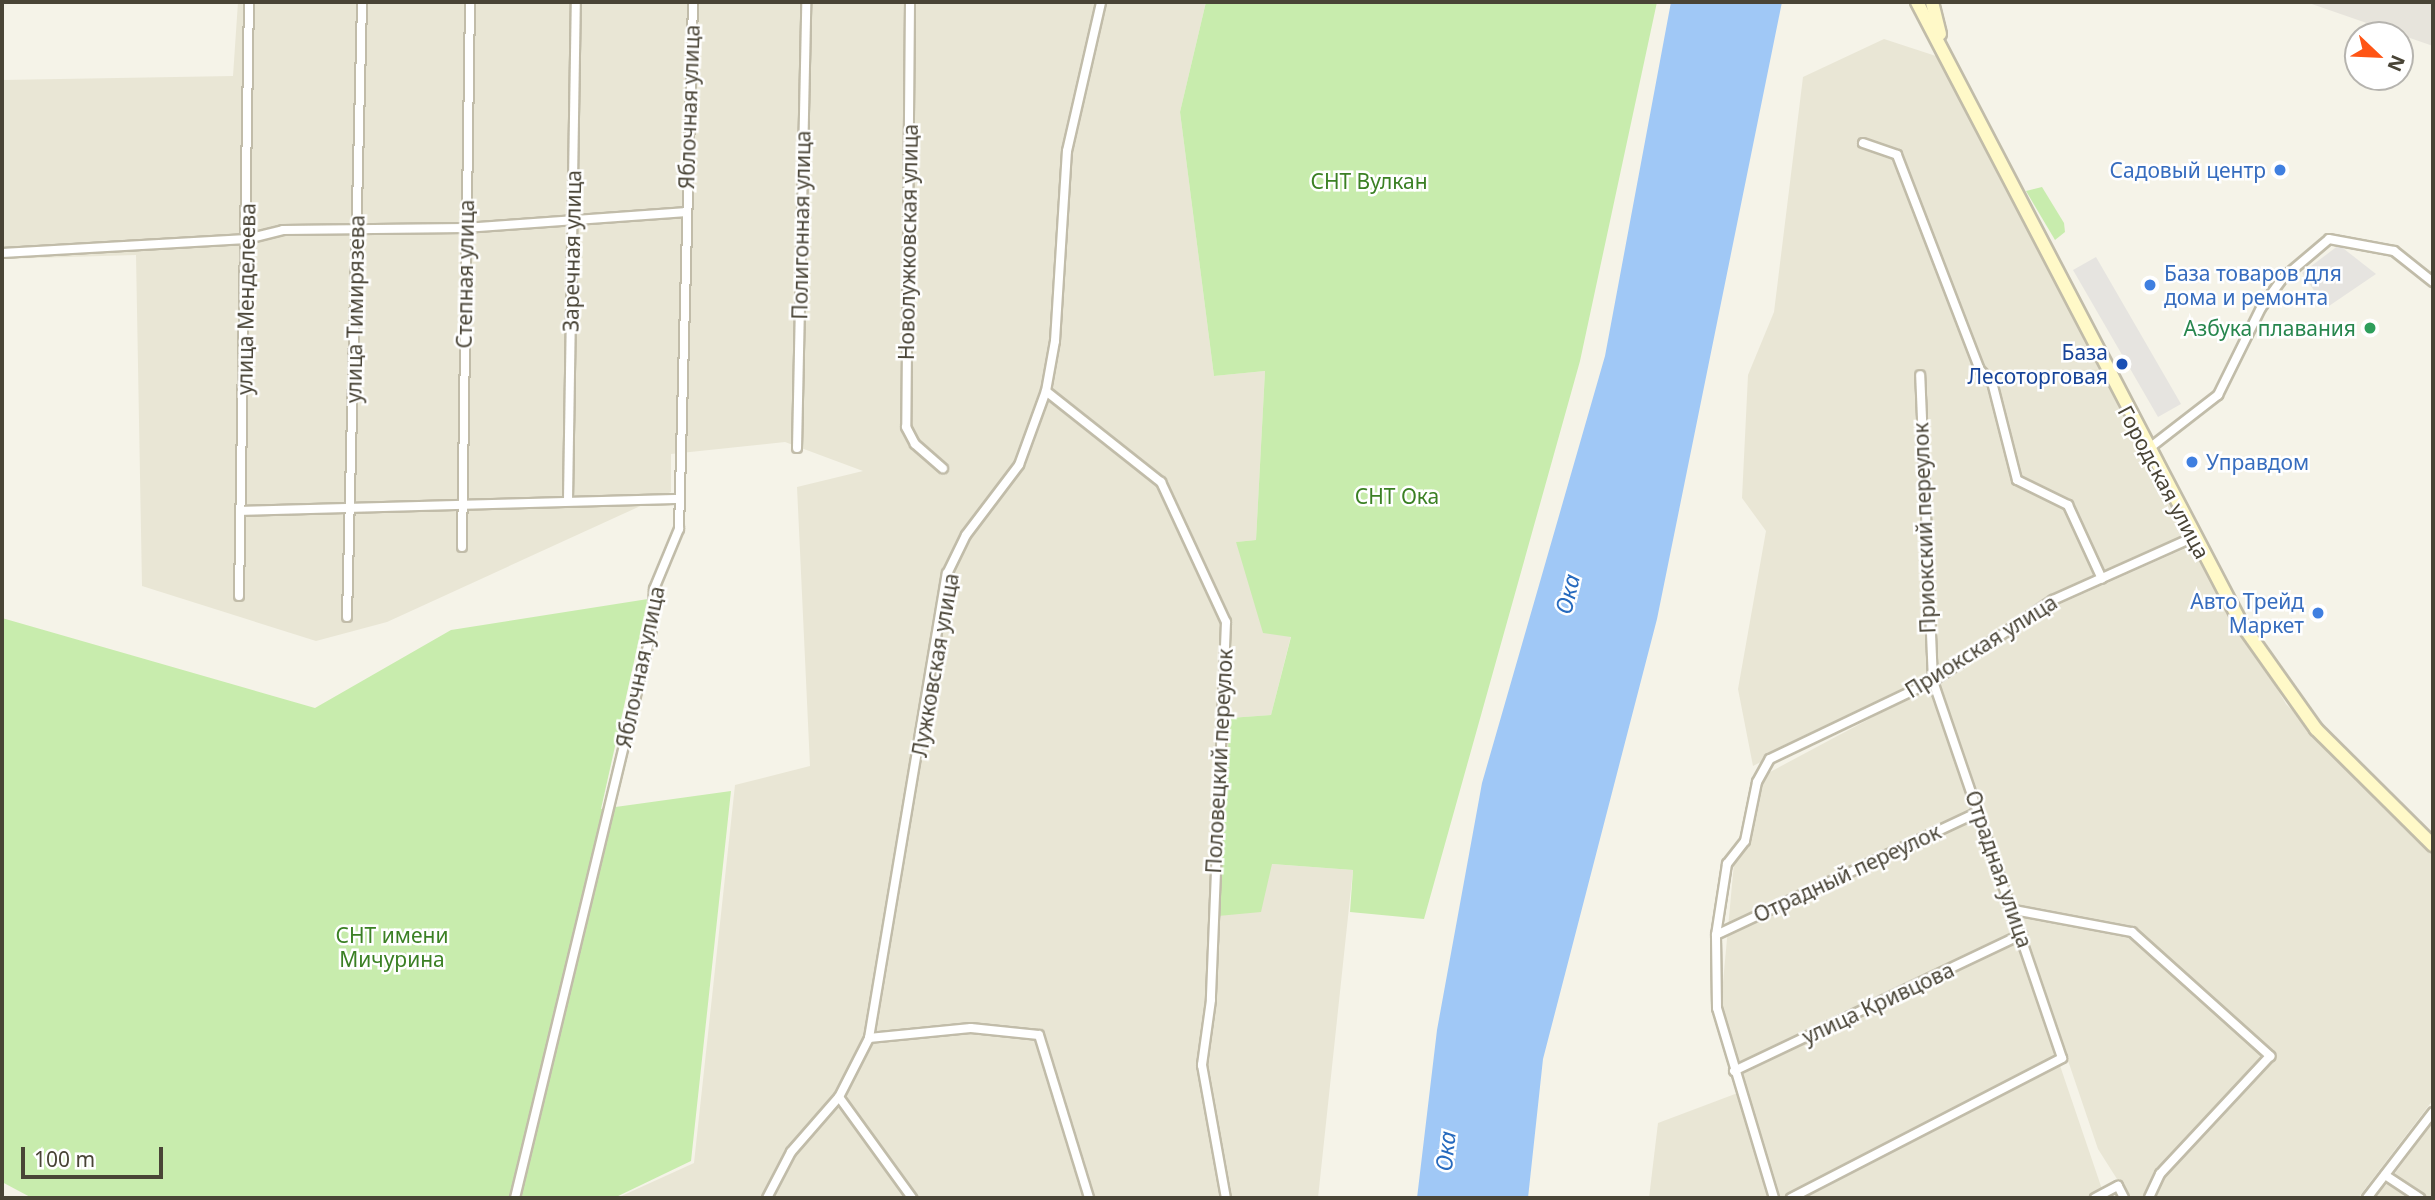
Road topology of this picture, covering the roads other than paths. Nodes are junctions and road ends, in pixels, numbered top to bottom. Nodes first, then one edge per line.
1 (248, 2) edge
2 (362, 2) edge
3 (470, 2) edge
4 (576, 2) edge
5 (693, 2) edge
6 (806, 2) edge
7 (911, 2) edge
8 (1101, 2) edge
9 (1917, 2) edge
10 (1932, 2) edge
11 (1943, 48) junction
12 (1863, 143) dead end
13 (686, 212) junction
14 (572, 220) junction
15 (465, 228) junction
16 (357, 229) junction
17 (247, 239) junction
18 (2, 253) edge
19 (2433, 282) edge
20 (1920, 375) dead end
21 (1046, 391) junction
22 (797, 448) dead end
23 (2147, 450) junction
24 (943, 468) dead end
25 (680, 499) junction
26 (568, 500) junction
27 (350, 505) junction
28 (462, 505) junction
29 (241, 511) junction
30 (2194, 537) junction
31 (462, 547) dead end
32 (2102, 579) junction
33 (239, 596) dead end
34 (347, 617) dead end
35 (1933, 681) junction
36 (1979, 812) junction
37 (2433, 845) edge
38 (2014, 910) junction
39 (1716, 934) junction
40 (2022, 934) junction
41 (869, 1038) junction
42 (1734, 1071) junction
43 (839, 1097) junction
44 (2433, 1112) edge
45 (2385, 1175) junction
46 (907, 1197) edge
47 (514, 1198) edge
48 (767, 1198) edge
49 (1089, 1198) edge
50 (1226, 1198) edge
51 (1774, 1198) edge
52 (1791, 1198) edge
53 (2095, 1198) edge
54 (2124, 1198) edge
55 (2149, 1198) edge
56 (2367, 1198) edge
57 (2420, 1198) edge

1 - 17 street, улица Менделеева
2 - 16 street, улица Тимирязева
3 - 15 street, Степная улица
4 - 14 street, Заречная улица
5 - 13 street, Яблочная улица
6 - 22 street, Полигонная улица
7 - 24 street, Новолужковская улица
8 - 21 street, Лужковская улица
9 - 11 main road, Городская улица
10 - 11 main road
11 - 23 main road, Городская улица
12 - 32 street
13 - 14 street
13 - 25 street, Яблочная улица
14 - 15 street
14 - 26 street, Заречная улица
15 - 16 street
15 - 28 street, Степная улица
16 - 17 street
16 - 27 street, улица Тимирязева
17 - 18 street
17 - 29 street, улица Менделеева
19 - 23 street
20 - 35 street, Приокский переулок
21 - 41 street, Лужковская улица
21 - 50 street, Половецкий переулок
23 - 30 main road, Городская улица
25 - 26 street
25 - 47 street, Яблочная улица
26 - 28 street
27 - 28 street
27 - 29 street
27 - 34 street, улица Тимирязева
28 - 31 street, Степная улица
29 - 33 street, улица Менделеева
30 - 32 street, Приокская улица
30 - 37 main road, Городская улица
32 - 35 street, Приокская улица
35 - 36 street, Отрадная улица
35 - 39 street, Приокская улица
36 - 38 street, Отрадная улица
36 - 39 street, Отрадный переулок
38 - 40 street, Отрадная улица
38 - 55 street
39 - 42 street
40 - 42 street, улица Кривцова
40 - 52 street, Отрадная улица
41 - 43 street, Лужковская улица
41 - 49 street
42 - 51 street
43 - 46 street
43 - 48 street, Лужковская улица
44 - 45 street
45 - 56 street
45 - 57 street
53 - 54 street

